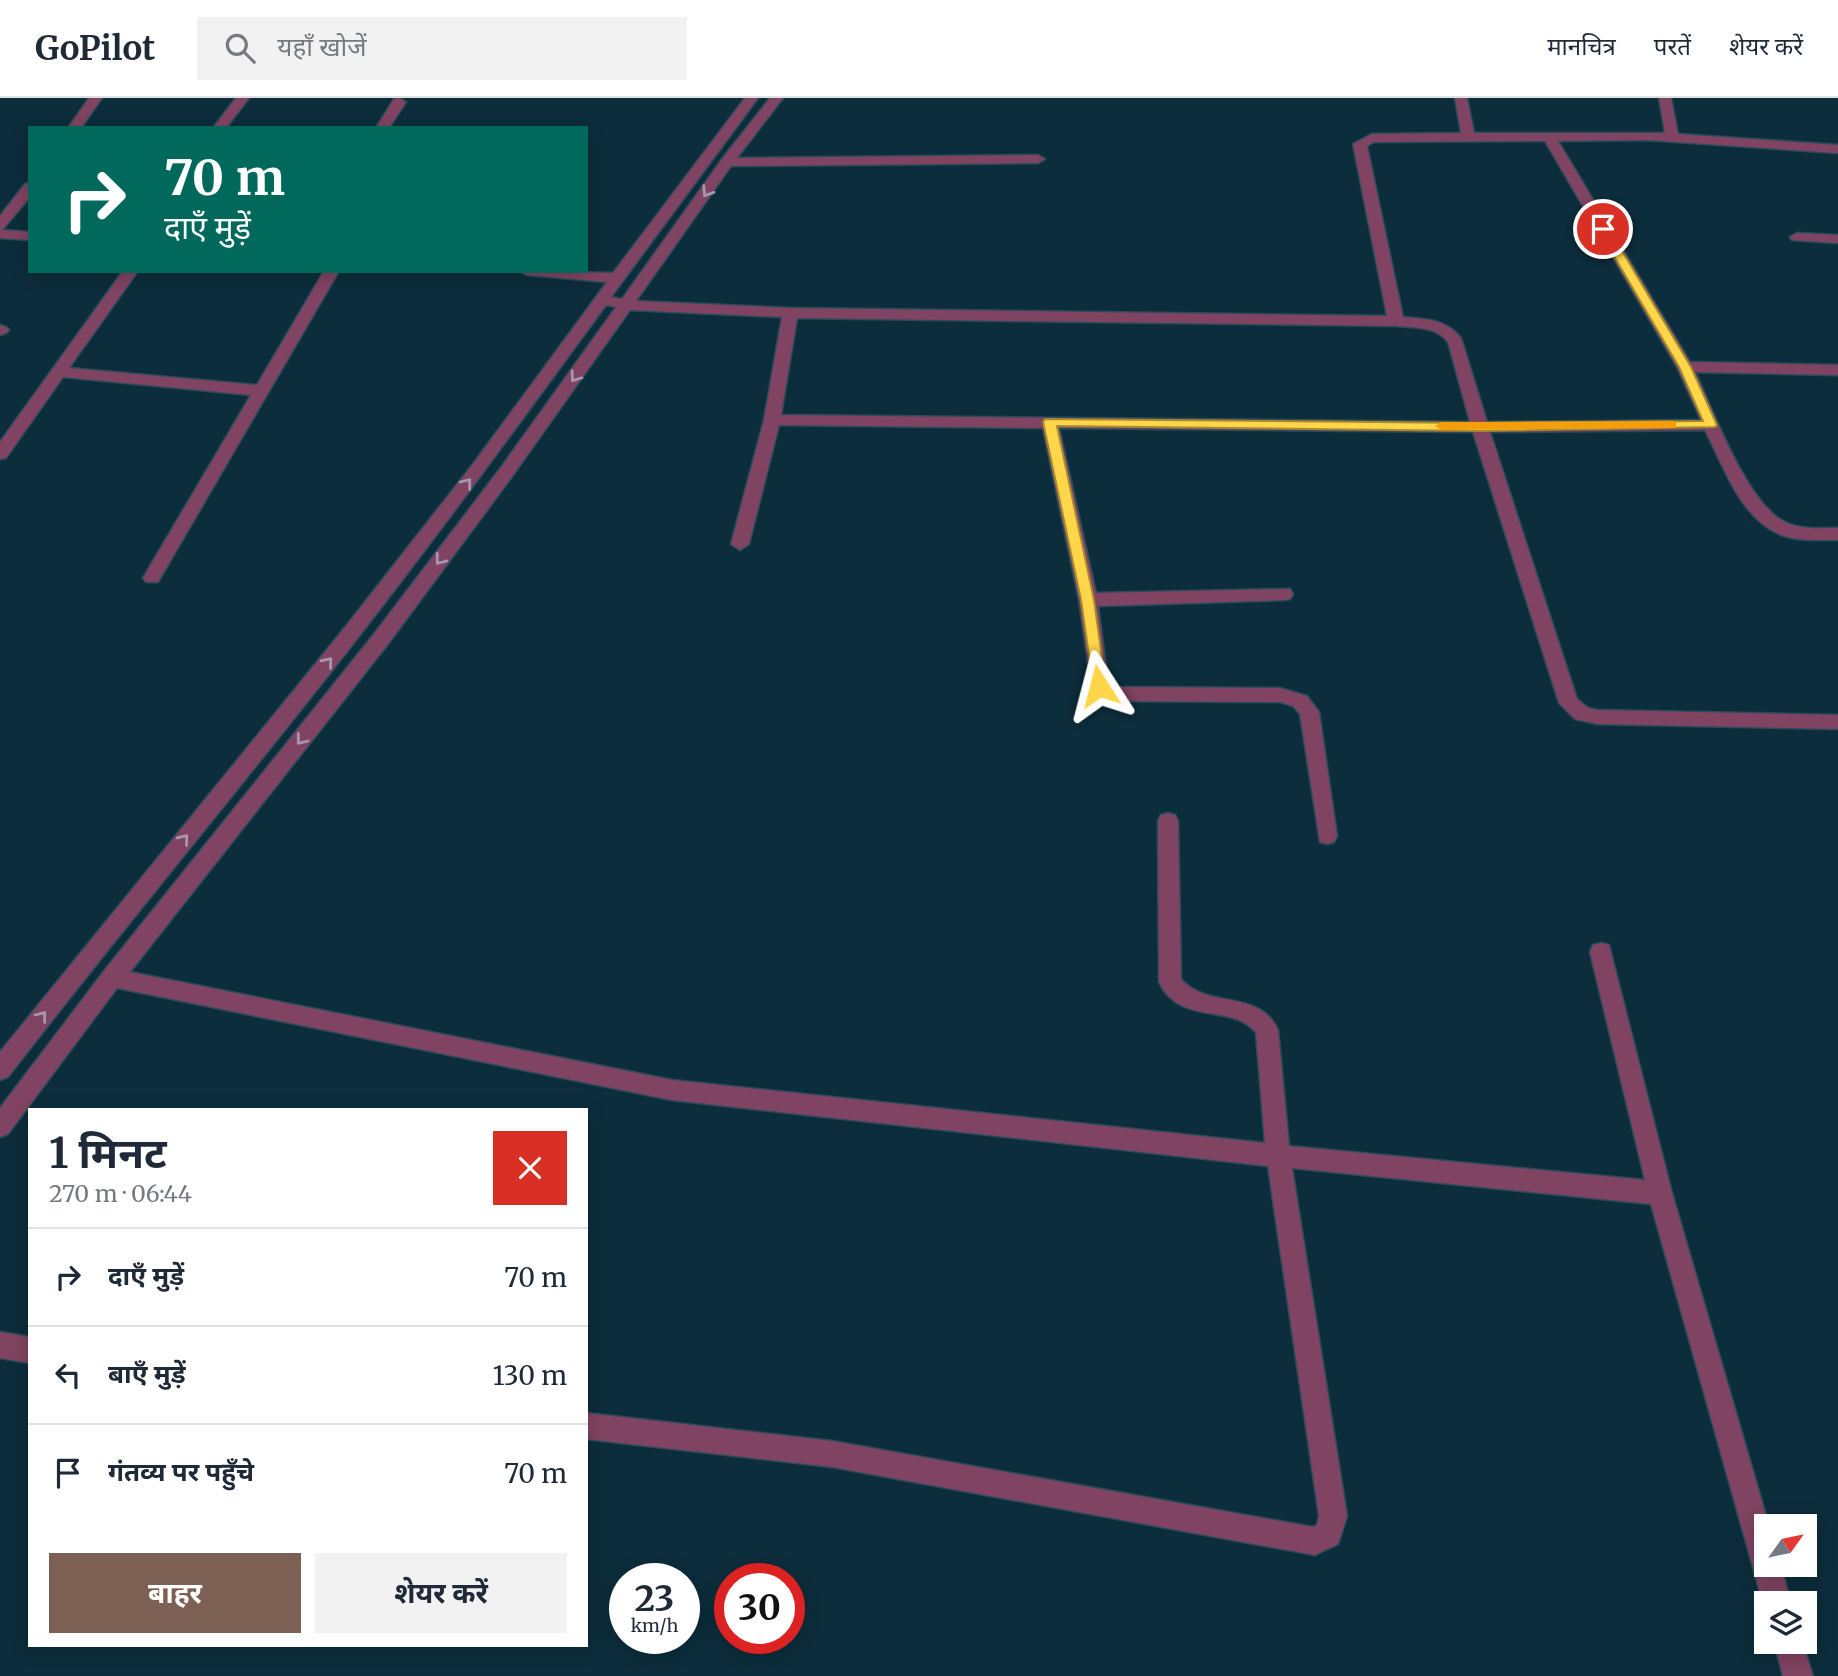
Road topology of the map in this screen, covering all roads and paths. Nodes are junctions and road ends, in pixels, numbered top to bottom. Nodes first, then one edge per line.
1 (96, 98) edge
2 (243, 98) edge
3 (752, 98) edge
4 (777, 98) edge
5 (1461, 98) edge
6 (1665, 98) edge
7 (399, 102) dead end
8 (75, 126) edge
9 (221, 126) edge
10 (383, 126) edge
11 (1468, 136) junction
12 (1549, 136) junction
13 (1672, 137) junction
14 (1838, 149) edge
15 (1038, 159) dead end
16 (727, 162) junction
17 (28, 190) edge
18 (0, 226) edge
19 (0, 234) edge
20 (28, 236) edge
21 (1797, 237) dead end
22 (1838, 239) edge
23 (130, 273) edge
24 (331, 273) edge
25 (553, 273) edge
26 (618, 278) junction
27 (603, 300) junction
28 (628, 305) junction
29 (790, 313) junction
30 (1396, 321) junction
31 (1685, 367) junction
32 (1838, 370) edge
33 (57, 372) junction
34 (263, 391) junction
35 (772, 420) junction
36 (1050, 422) junction
37 (1711, 425) junction
38 (1480, 427) junction
39 (0, 454) edge
40 (1838, 534) edge
41 (740, 544) dead end
42 (152, 578) dead end
43 (1283, 594) dead end
44 (1088, 600) junction
45 (1838, 722) edge
46 (1168, 821) dead end
47 (1327, 836) dead end
48 (1601, 953) dead end
49 (112, 978) junction
50 (0, 1070) edge
51 (0, 1126) edge
52 (1278, 1156) junction
53 (1660, 1193) junction
54 (0, 1345) edge
55 (28, 1350) edge
56 (588, 1426) edge
57 (1754, 1522) edge
58 (1792, 1654) edge
59 (1798, 1676) edge

1 - 8 street
2 - 9 street
3 - 26 street
4 - 16 street
5 - 11 street
6 - 13 street
7 - 10 street
11 - 12 street
11 - 30 street
12 - 13 street
12 - 31 street
13 - 14 street
15 - 16 street
16 -> 28 street
17 - 18 street
19 - 20 street
21 - 22 street
23 - 33 street
24 - 34 street
25 - 26 street
26 - 27 street
27 - 28 street
50 -> 27 street
28 - 29 street
28 -> 49 street
29 - 30 street
29 - 35 street
30 - 38 street
31 - 32 street
31 - 37 street
33 - 34 street
33 - 39 street
34 - 42 street
35 - 36 street
35 - 41 street
36 - 38 street
36 - 44 street
37 - 38 street
37 - 40 street
38 - 45 street
43 - 44 street
44 - 47 street
46 - 52 street
48 - 53 street
49 - 51 street
49 - 52 street
52 - 53 street
52 - 56 street
53 - 57 street
54 - 55 street
58 - 59 street

